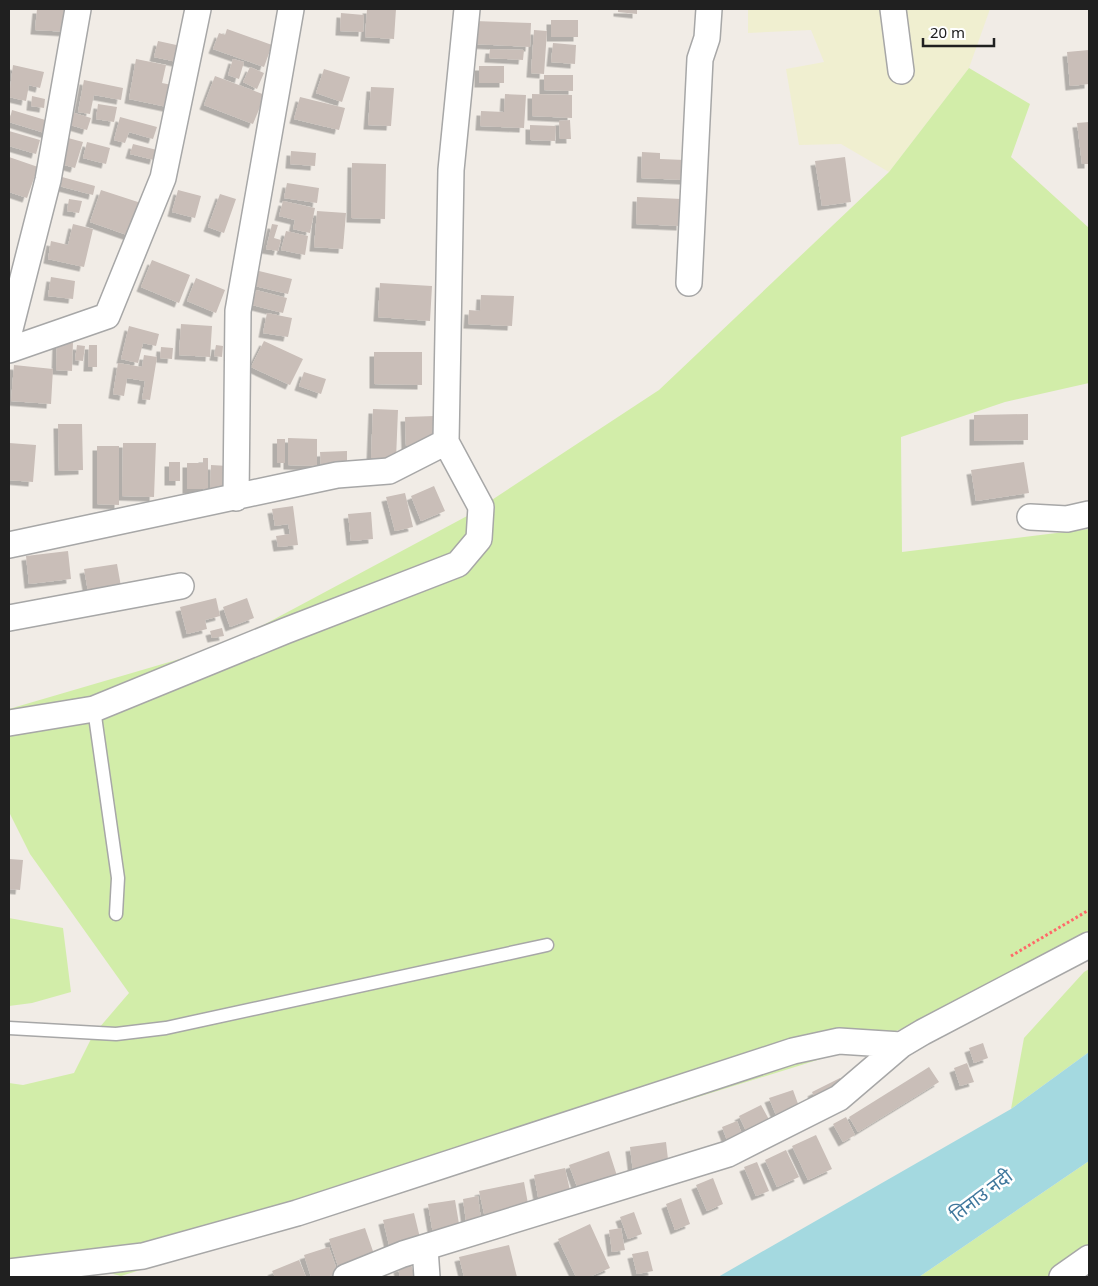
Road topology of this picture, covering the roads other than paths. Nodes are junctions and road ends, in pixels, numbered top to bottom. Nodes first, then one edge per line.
1 (78, 9) edge
2 (198, 9) edge
3 (291, 9) edge
4 (467, 9) edge
5 (709, 9) edge
6 (893, 9) edge
7 (901, 71) dead end
8 (689, 283) dead end
9 (9, 333) edge
10 (9, 350) edge
11 (446, 442) junction
12 (236, 498) junction
13 (1089, 514) edge
14 (1030, 518) dead end
15 (9, 545) edge
16 (181, 586) dead end
17 (9, 618) edge
18 (94, 709) junction
19 (9, 723) edge
20 (116, 914) dead end
21 (547, 945) dead end
22 (1089, 945) edge
23 (9, 1028) edge
24 (901, 1046) junction
25 (425, 1248) junction
26 (1089, 1258) edge
27 (9, 1272) edge
28 (346, 1277) edge
29 (428, 1277) edge
30 (1062, 1277) edge

1 - 9 street
2 - 10 street
3 - 12 street
4 - 11 street
5 - 8 street
6 - 7 street
11 - 12 street
11 - 18 street
12 - 15 street
13 - 14 street
16 - 17 street
18 - 19 street
18 - 20 lane
21 - 23 lane
22 - 24 street
24 - 25 street
24 - 27 street
25 - 28 street
25 - 29 street
26 - 30 street

